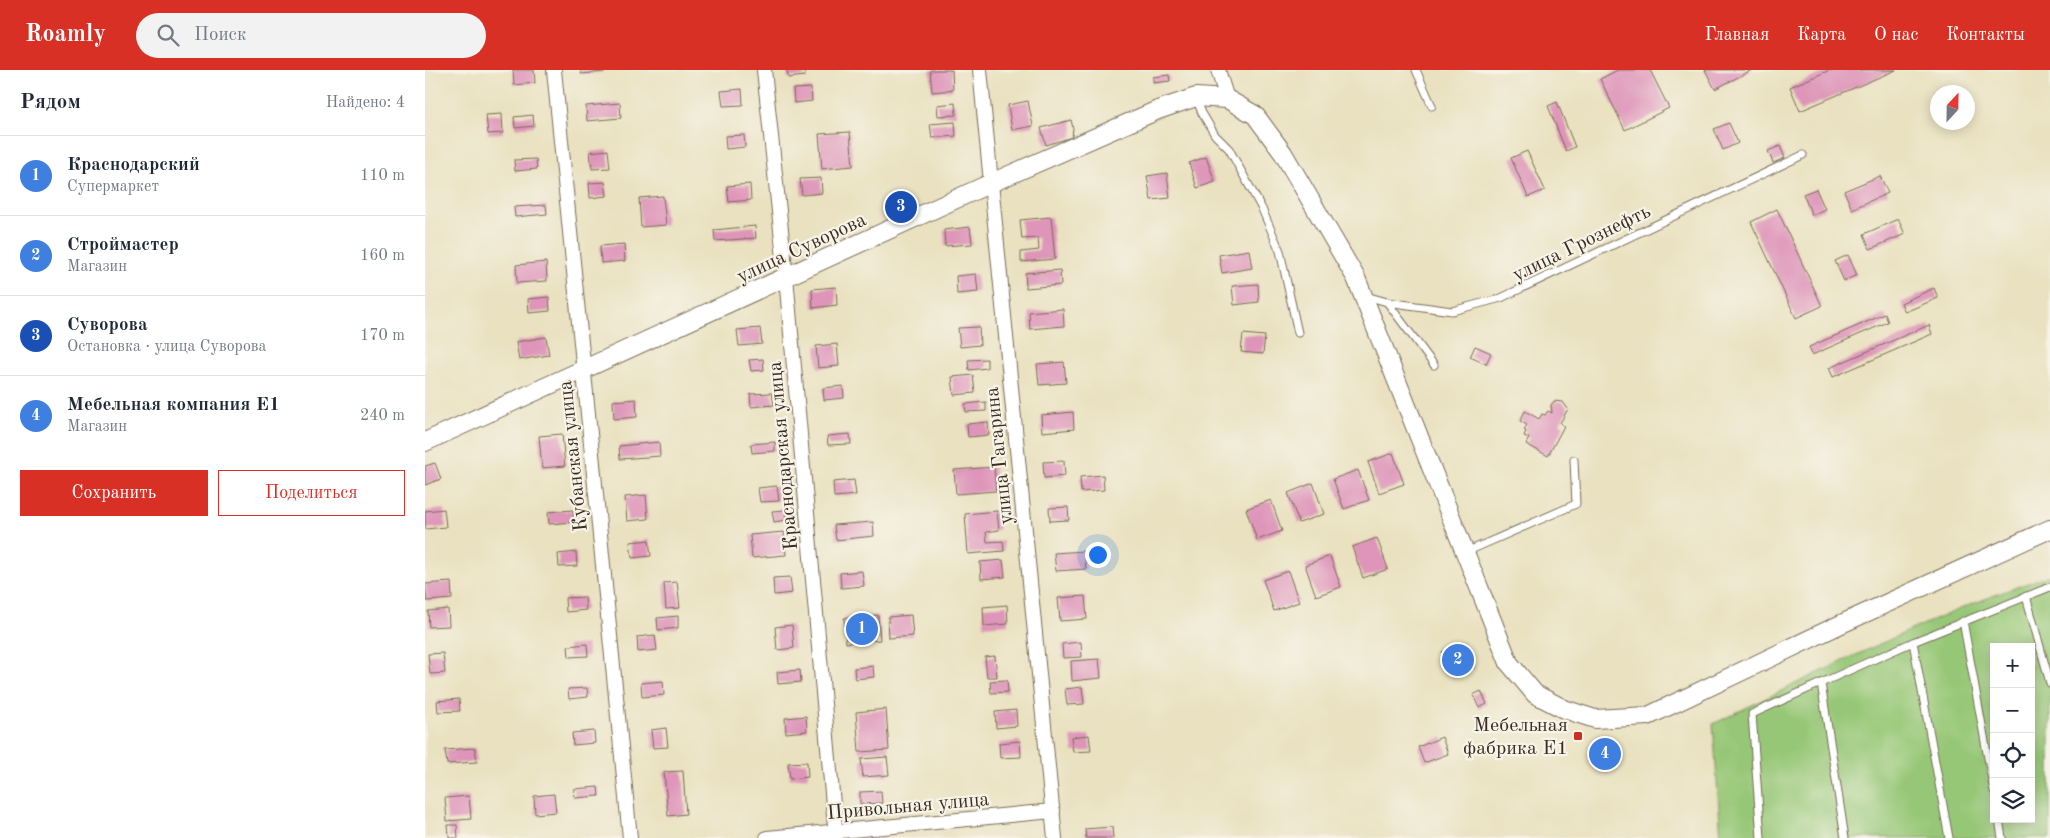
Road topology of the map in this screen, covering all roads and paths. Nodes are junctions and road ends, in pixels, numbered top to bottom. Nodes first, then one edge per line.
1 (554, 70) edge
2 (764, 70) edge
3 (980, 70) edge
4 (1217, 70) edge
5 (1416, 70) edge
6 (1196, 97) junction
7 (1227, 99) junction
8 (1432, 106) dead end
9 (1803, 155) dead end
10 (991, 183) junction
11 (786, 277) junction
12 (1363, 295) junction
13 (1387, 302) junction
14 (1298, 333) dead end
15 (1434, 365) dead end
16 (584, 369) junction
17 (425, 442) edge
18 (1574, 460) dead end
19 (2050, 529) edge
20 (1465, 553) junction
21 (2050, 587) edge
22 (2026, 596) junction
23 (1963, 621) junction
24 (1913, 642) junction
25 (1821, 683) junction
26 (2050, 683) edge
27 (1992, 778) edge
28 (1053, 811) junction
29 (2000, 823) edge
30 (835, 835) edge
31 (631, 838) edge
32 (767, 838) edge
33 (1055, 838) edge
34 (1761, 838) edge
35 (1845, 838) edge
36 (1949, 838) edge
37 (2002, 838) edge

1 - 16 street, Кубанская улица
2 - 11 street, Краснодарская улица
3 - 10 street, улица Гагарина
4 - 7 street
5 - 8 lane
6 - 7 street, улица Суворова
6 - 10 street, улица Суворова
6 - 14 lane
7 - 12 street
9 - 13 lane, улица Грознефть
10 - 11 street, улица Суворова
10 - 28 street, улица Гагарина
11 - 16 street, улица Суворова
11 - 30 street, Краснодарская улица
12 - 13 lane, улица Грознефть
12 - 20 street
13 - 15 lane
16 - 17 street, улица Суворова
16 - 31 street, Кубанская улица
18 - 20 lane
19 - 20 street
21 - 22 lane
22 - 23 lane
22 - 26 lane
23 - 24 lane
23 - 27 lane
24 - 25 lane
24 - 36 lane
25 - 34 lane
25 - 35 lane
28 - 30 street, Привольная улица
28 - 33 street, улица Гагарина
29 - 37 lane
30 - 32 street, Привольная улица

